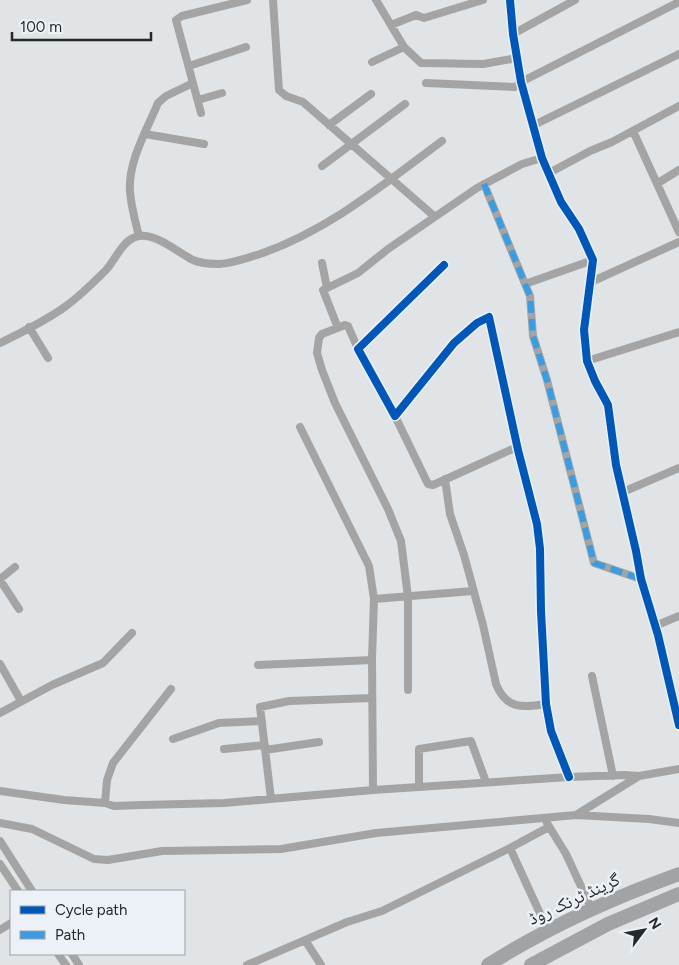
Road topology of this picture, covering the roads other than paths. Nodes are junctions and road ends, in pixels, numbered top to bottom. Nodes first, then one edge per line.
1 (247, 0) edge
2 (273, 0) edge
3 (376, 0) edge
4 (483, 0) edge
5 (510, 0) edge
6 (575, 0) edge
7 (679, 2) edge
8 (391, 26) junction
9 (513, 34) junction
10 (246, 47) dead end
11 (404, 47) junction
12 (679, 54) edge
13 (517, 58) junction
14 (372, 62) dead end
15 (189, 66) junction
16 (522, 82) junction
17 (193, 83) junction
18 (426, 83) dead end
19 (222, 93) dead end
20 (371, 94) dead end
21 (198, 100) junction
22 (405, 104) dead end
23 (679, 106) edge
24 (201, 113) dead end
25 (329, 125) junction
26 (534, 125) junction
27 (632, 131) junction
28 (145, 134) junction
29 (442, 141) dead end
30 (204, 144) dead end
31 (352, 144) junction
32 (542, 158) junction
33 (322, 166) dead end
34 (679, 170) edge
35 (549, 173) junction
36 (391, 179) junction
37 (484, 184) junction
38 (658, 184) junction
39 (434, 216) junction
40 (679, 232) edge
41 (139, 236) junction
42 (679, 242) edge
43 (593, 260) junction
44 (322, 263) dead end
45 (444, 265) dead end
46 (591, 282) junction
47 (525, 284) junction
48 (327, 288) junction
49 (29, 327) junction
50 (338, 328) junction
51 (679, 332) edge
52 (0, 344) edge
53 (358, 349) junction
54 (48, 358) dead end
55 (587, 361) junction
56 (395, 416) junction
57 (300, 427) dead end
58 (517, 446) junction
59 (679, 468) edge
60 (445, 479) junction
61 (622, 492) junction
62 (15, 567) dead end
63 (0, 579) edge
64 (641, 579) junction
65 (473, 591) junction
66 (408, 597) junction
67 (374, 599) junction
68 (19, 609) dead end
69 (679, 616) edge
70 (655, 626) junction
71 (132, 633) dead end
72 (372, 660) junction
73 (0, 664) edge
74 (258, 665) dead end
75 (592, 676) dead end
76 (171, 689) dead end
77 (408, 690) dead end
78 (372, 698) junction
79 (21, 701) junction
80 (546, 704) junction
81 (0, 713) edge
82 (262, 721) junction
83 (679, 725) edge
84 (173, 739) dead end
85 (319, 742) dead end
86 (265, 747) junction
87 (224, 749) dead end
88 (679, 769) edge
89 (613, 776) junction
90 (639, 776) junction
91 (569, 777) junction
92 (486, 782) junction
93 (419, 787) junction
94 (373, 790) junction
95 (0, 791) edge
96 (271, 799) junction
97 (105, 803) junction
98 (576, 815) junction
99 (543, 817) junction
100 (0, 823) edge
101 (679, 823) edge
102 (549, 827) junction
103 (0, 841) edge
104 (510, 848) junction
105 (0, 864) edge
106 (679, 874) edge
107 (17, 890) edge
108 (31, 890) edge
109 (679, 894) edge
110 (592, 910) junction
111 (548, 931) junction
112 (305, 940) junction
113 (247, 965) edge
114 (321, 965) edge
115 (488, 965) edge
116 (531, 965) edge

1 - 15 street
2 - 25 street
3 - 8 street
4 - 8 street
5 - 9 street
6 - 9 street
7 - 16 street
8 - 11 street
9 - 13 street
10 - 15 street
11 - 13 street
11 - 14 street
12 - 26 street
13 - 16 street
15 - 17 street
16 - 18 street
16 - 26 street
17 - 21 street
17 - 28 street
19 - 21 street
20 - 25 street
21 - 24 street
22 - 31 street
23 - 27 street
25 - 31 street
26 - 32 street
27 - 35 street
27 - 38 street
28 - 30 street
28 - 41 street
29 - 36 street
31 - 33 street
31 - 36 street
32 - 35 street
32 - 37 street
34 - 38 street
35 - 43 street
36 - 39 street
36 - 41 street
37 - 39 street
37 - 47 street
38 - 40 street
39 - 48 street
41 - 49 street
42 - 46 street
43 - 46 street
43 - 47 street
44 - 48 street
45 - 53 street
46 - 55 street
47 - 64 street
48 - 50 street
49 - 52 street
49 - 54 street
50 - 53 street
50 - 66 street
51 - 55 street
53 - 56 street
55 - 61 street
56 - 58 street
56 - 60 street
57 - 67 street
58 - 60 street
58 - 80 street
59 - 61 street
60 - 65 street
61 - 64 street
62 - 63 street
63 - 68 street
64 - 70 street
65 - 66 street
65 - 80 street
66 - 67 street
66 - 77 street
67 - 72 street
69 - 70 street
70 - 83 street
71 - 79 street
72 - 74 street
72 - 78 street
73 - 79 street
75 - 89 street
76 - 97 street
78 - 82 street
78 - 94 street
79 - 81 street
80 - 91 street
82 - 84 street
82 - 86 street
85 - 86 street
86 - 87 street
86 - 96 street
88 - 90 street
89 - 90 street
89 - 91 street
90 - 98 street
91 - 92 street
92 - 93 street
92 - 93 street
93 - 94 street
94 - 96 street
95 - 97 street
96 - 97 street
98 - 99 street
98 - 101 street
99 - 100 street
99 - 102 street
102 - 104 street
102 - 110 street
103 - 108 street
104 - 111 street
104 - 112 street
105 - 107 street
106 - 110 highway, گرینڈ ٹرنک روڈ
109 - 116 highway
110 - 111 highway, گرینڈ ٹرنک روڈ
111 - 115 highway, گرینڈ ٹرنک روڈ
112 - 113 street
112 - 114 street

